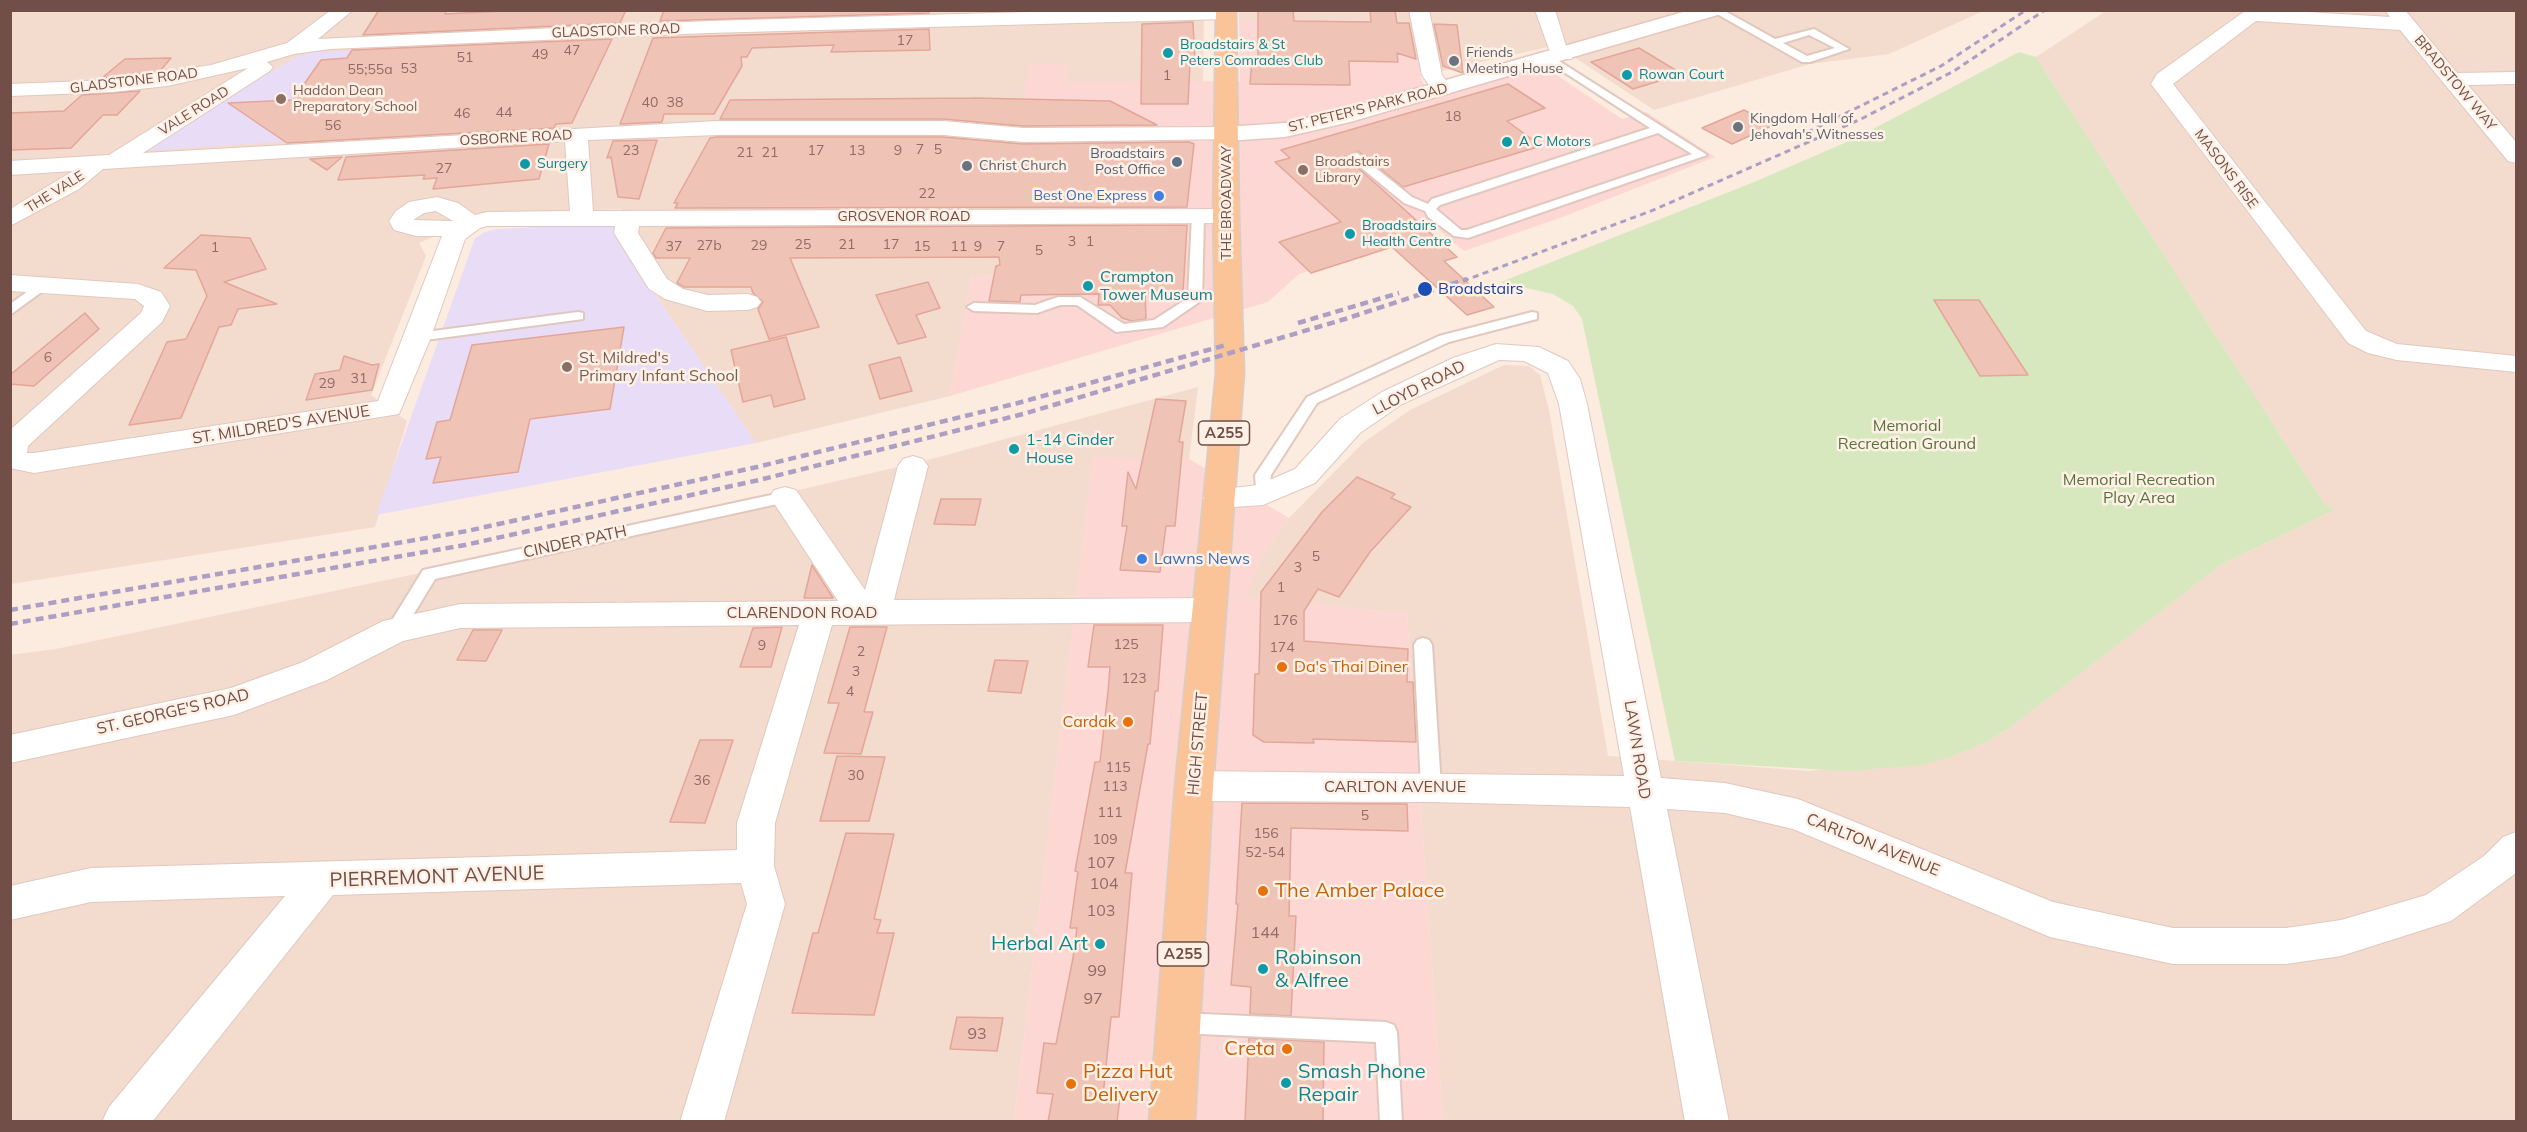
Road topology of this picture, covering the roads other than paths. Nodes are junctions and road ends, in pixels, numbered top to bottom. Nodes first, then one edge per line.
1 (344, 10) edge
2 (1419, 10) edge
3 (1545, 10) edge
4 (1715, 10) edge
5 (1226, 12) edge
6 (2400, 17) edge
7 (1775, 42) junction
8 (292, 48) junction
9 (266, 56) junction
10 (1557, 57) junction
11 (2450, 78) junction
12 (2517, 78) edge
13 (10, 90) edge
14 (1442, 90) junction
15 (1658, 129) junction
16 (576, 134) junction
17 (1226, 134) junction
18 (1023, 135) joint
19 (1353, 156) dead end
20 (2517, 156) edge
21 (106, 162) junction
22 (10, 168) edge
23 (1430, 209) junction
24 (1198, 216) junction
25 (1226, 216) junction
26 (582, 218) junction
27 (628, 218) junction
28 (10, 219) edge
29 (10, 283) edge
30 (42, 285) junction
31 (748, 302) dead end
32 (974, 307) dead end
33 (10, 311) edge
34 (578, 316) dead end
35 (1532, 316) dead end
36 (418, 337) junction
37 (2517, 364) edge
38 (1231, 367) joint
39 (1566, 379) joint
40 (12, 456) edge
41 (913, 466) dead end
42 (1263, 495) junction
43 (785, 497) joint
44 (1218, 498) junction
45 (1210, 610) junction
46 (819, 613) junction
47 (869, 613) junction
48 (395, 630) junction
49 (1423, 645) dead end
50 (10, 749) edge
51 (1194, 786) junction
52 (1431, 787) junction
53 (1643, 792) junction
54 (2517, 848) edge
55 (755, 867) junction
56 (324, 877) junction
57 (10, 903) edge
58 (1178, 1023) junction
59 (124, 1122) edge
60 (702, 1122) edge
61 (1172, 1122) edge
62 (1391, 1122) edge
63 (1707, 1122) edge

1 - 8 street
2 - 14 street
3 - 10 street
4 - 7 lane
4 - 10 main road, ST. PETER'S PARK ROAD
5 - 8 street, GLADSTONE ROAD
5 - 17 main road, A255
6 - 11 street, BRADSTOW WAY
6 - 37 street, MASONS RISE
7 - 7 lane
8 - 9 street, GLADSTONE ROAD
9 - 13 street, GLADSTONE ROAD
9 - 21 street, VALE ROAD
10 - 14 main road, ST. PETER'S PARK ROAD
10 - 15 lane
11 - 12 street
11 - 20 street, BRADSTOW WAY
14 - 17 main road, ST. PETER'S PARK ROAD
15 - 23 lane
15 - 23 lane
16 - 18 street, OSBORNE ROAD
16 - 21 street, OSBORNE ROAD
16 - 26 street
17 - 18 street, THE BROADWAY
17 - 25 main road, THE BROADWAY / A255
19 - 23 lane
21 - 22 street, OSBORNE ROAD
21 - 28 street, THE VALE
24 - 25 street, GROSVENOR ROAD
24 - 27 street, GROSVENOR ROAD
24 - 32 lane
25 - 38 main road, THE BROADWAY / A255
26 - 27 street, GROSVENOR ROAD
26 - 36 street, ST. MILDRED'S AVENUE
27 - 31 street
29 - 30 street, ST. MILDRED'S AVENUE
30 - 33 lane
30 - 40 street, ST. MILDRED'S AVENUE
34 - 36 lane
35 - 42 lane
36 - 40 street, ST. MILDRED'S AVENUE
38 - 44 main road, HIGH STREET / A255
39 - 42 street, LLOYD ROAD
39 - 53 street, LAWN ROAD
41 - 47 street
42 - 44 street, LLOYD ROAD
43 - 47 street
43 - 48 lane, CINDER PATH
44 - 45 main road, HIGH STREET / A255
45 - 47 street, CLARENDON ROAD
45 - 51 main road, HIGH STREET / A255
46 - 47 street, CLARENDON ROAD
46 - 48 street, CLARENDON ROAD
46 - 55 street
48 - 50 street, ST. GEORGE'S ROAD
49 - 52 lane
51 - 52 street, CARLTON AVENUE
51 - 58 main road, HIGH STREET / A255
52 - 53 street, CARLTON AVENUE
53 - 54 street, CARLTON AVENUE
53 - 63 street, LAWN ROAD
55 - 56 street, PIERREMONT AVENUE
55 - 60 street
56 - 57 street
56 - 59 street, PIERREMONT AVENUE
58 - 61 main road, HIGH STREET / A255
58 - 62 lane

